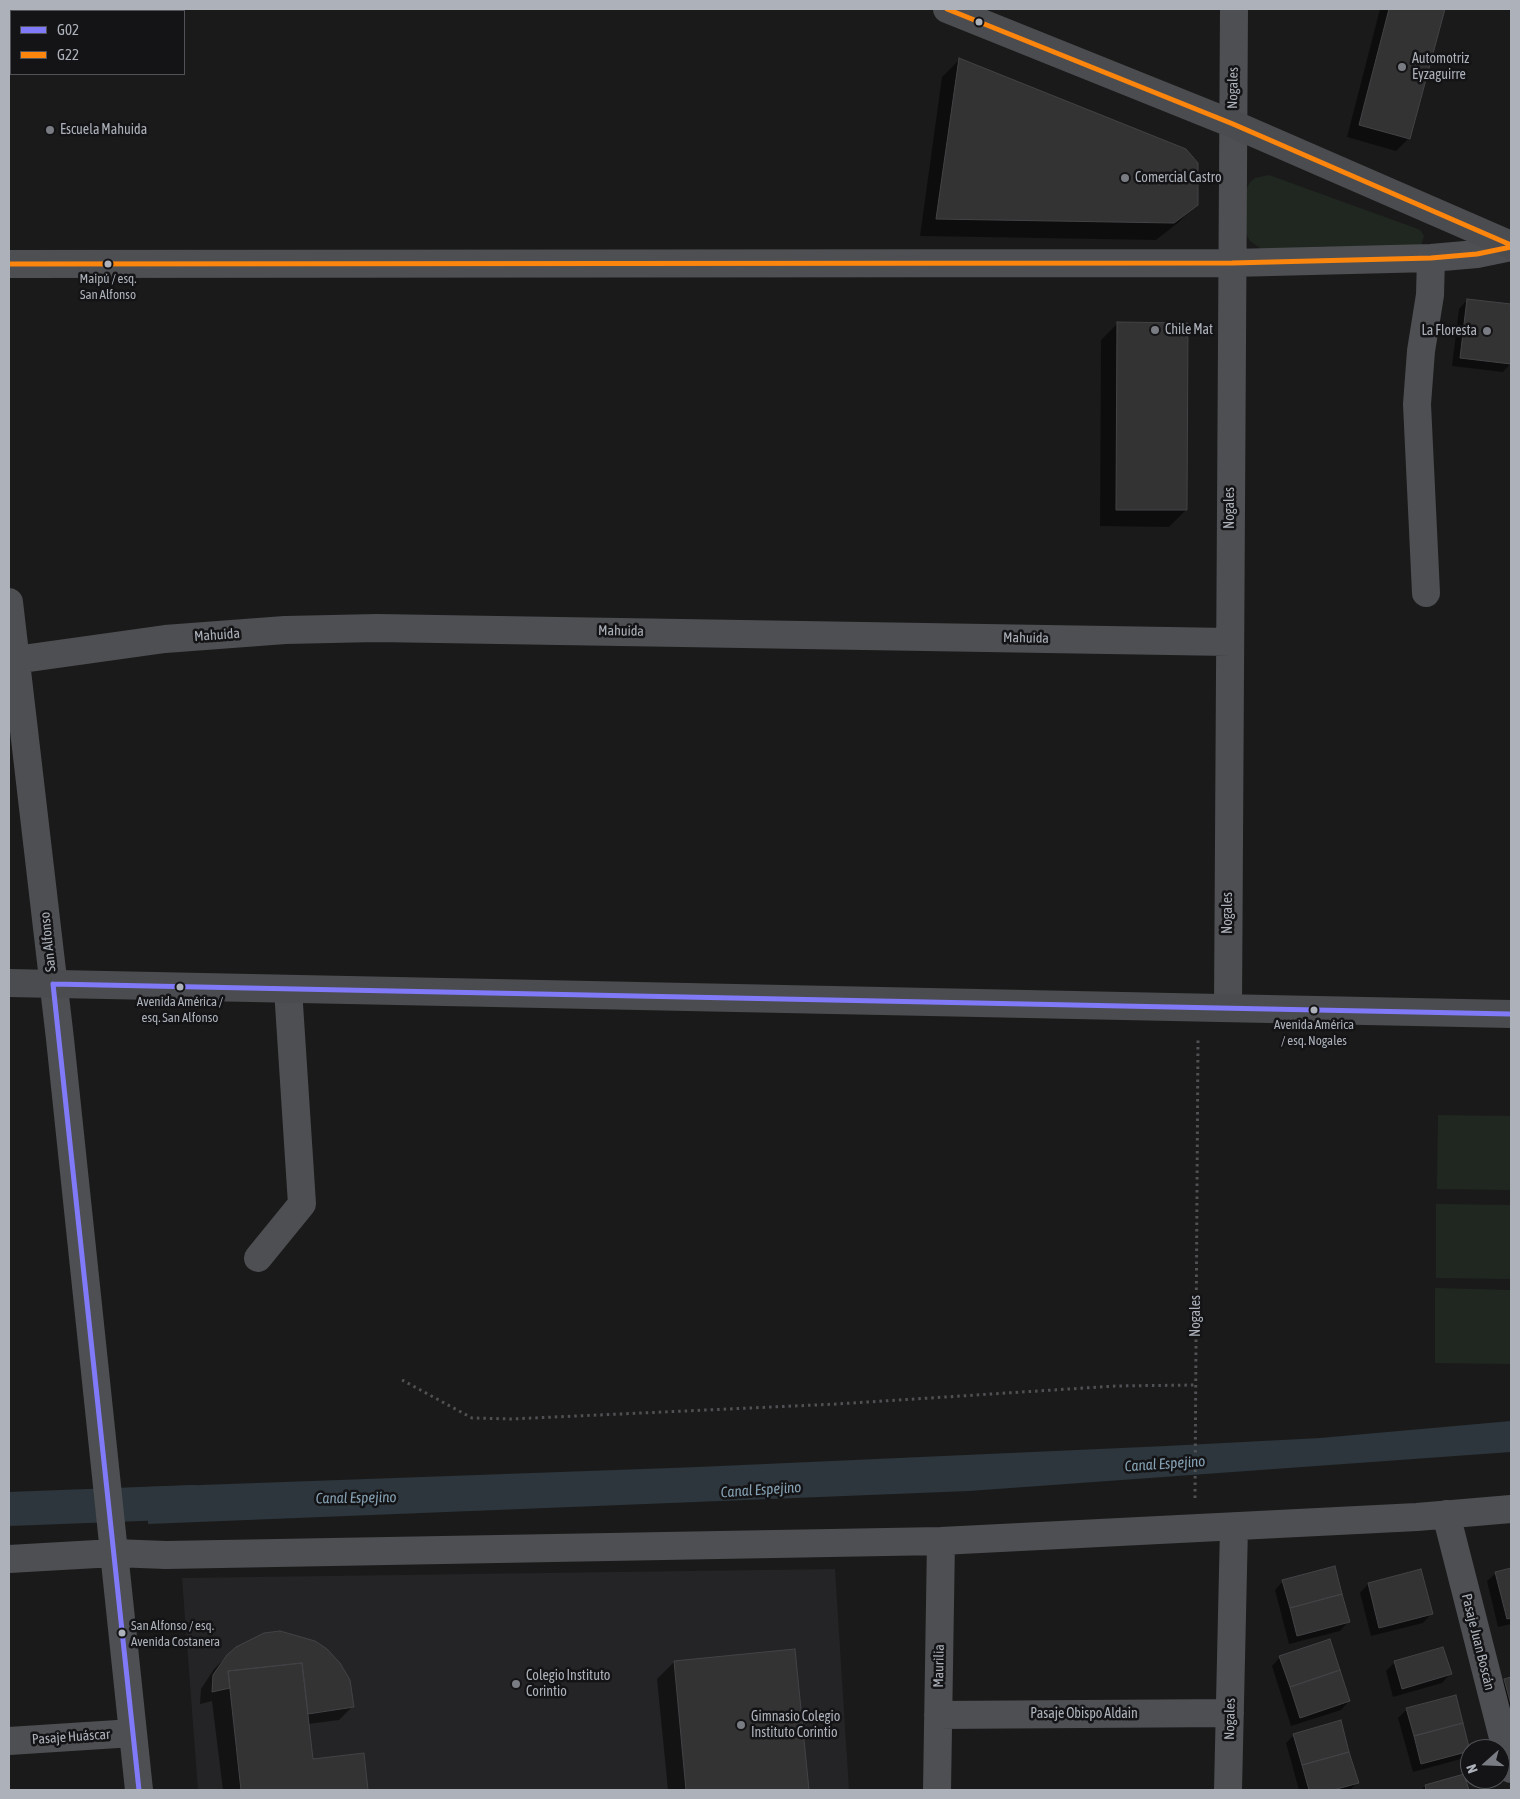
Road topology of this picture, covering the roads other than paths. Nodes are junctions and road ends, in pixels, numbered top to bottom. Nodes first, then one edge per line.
1 (947, 9) edge
2 (1234, 9) edge
3 (1233, 124) junction
4 (1511, 246) edge
5 (1431, 258) junction
6 (1232, 263) junction
7 (9, 264) edge
8 (1426, 593) dead end
9 (9, 602) edge
10 (1229, 642) junction
11 (16, 660) junction
12 (9, 983) edge
13 (53, 984) junction
14 (288, 988) junction
15 (1228, 1007) junction
16 (1511, 1014) edge
17 (258, 1258) dead end
18 (1511, 1509) edge
19 (1446, 1514) junction
20 (1234, 1527) junction
21 (941, 1541) junction
22 (114, 1553) junction
23 (9, 1559) edge
24 (1230, 1713) junction
25 (938, 1715) junction
26 (133, 1733) junction
27 (9, 1741) edge
28 (1511, 1770) edge
29 (139, 1790) edge
30 (937, 1790) edge
31 (1228, 1790) edge

1 - 3 main road
2 - 3 street, Nogales
3 - 4 main road
3 - 6 street, Nogales
4 - 5 street
5 - 6 street
5 - 8 street
6 - 7 street
6 - 10 street, Nogales
9 - 11 street, San Alfonso
10 - 11 street, Mahuida
10 - 15 street, Nogales
11 - 13 street, San Alfonso
12 - 13 main road
13 - 14 main road
13 - 22 street, San Alfonso
14 - 15 main road
14 - 17 street
15 - 16 main road
18 - 19 street
19 - 20 street
19 - 28 street, Pasaje Juan Boscán
20 - 21 street
20 - 24 street, Nogales
21 - 22 street
21 - 25 street, Maurilia
22 - 23 street
22 - 26 street, San Alfonso
24 - 25 street, Pasaje Obispo Aldain
24 - 31 street, Nogales
25 - 30 street, Maurilia
26 - 27 street, Pasaje Huáscar
26 - 29 street, San Alfonso

